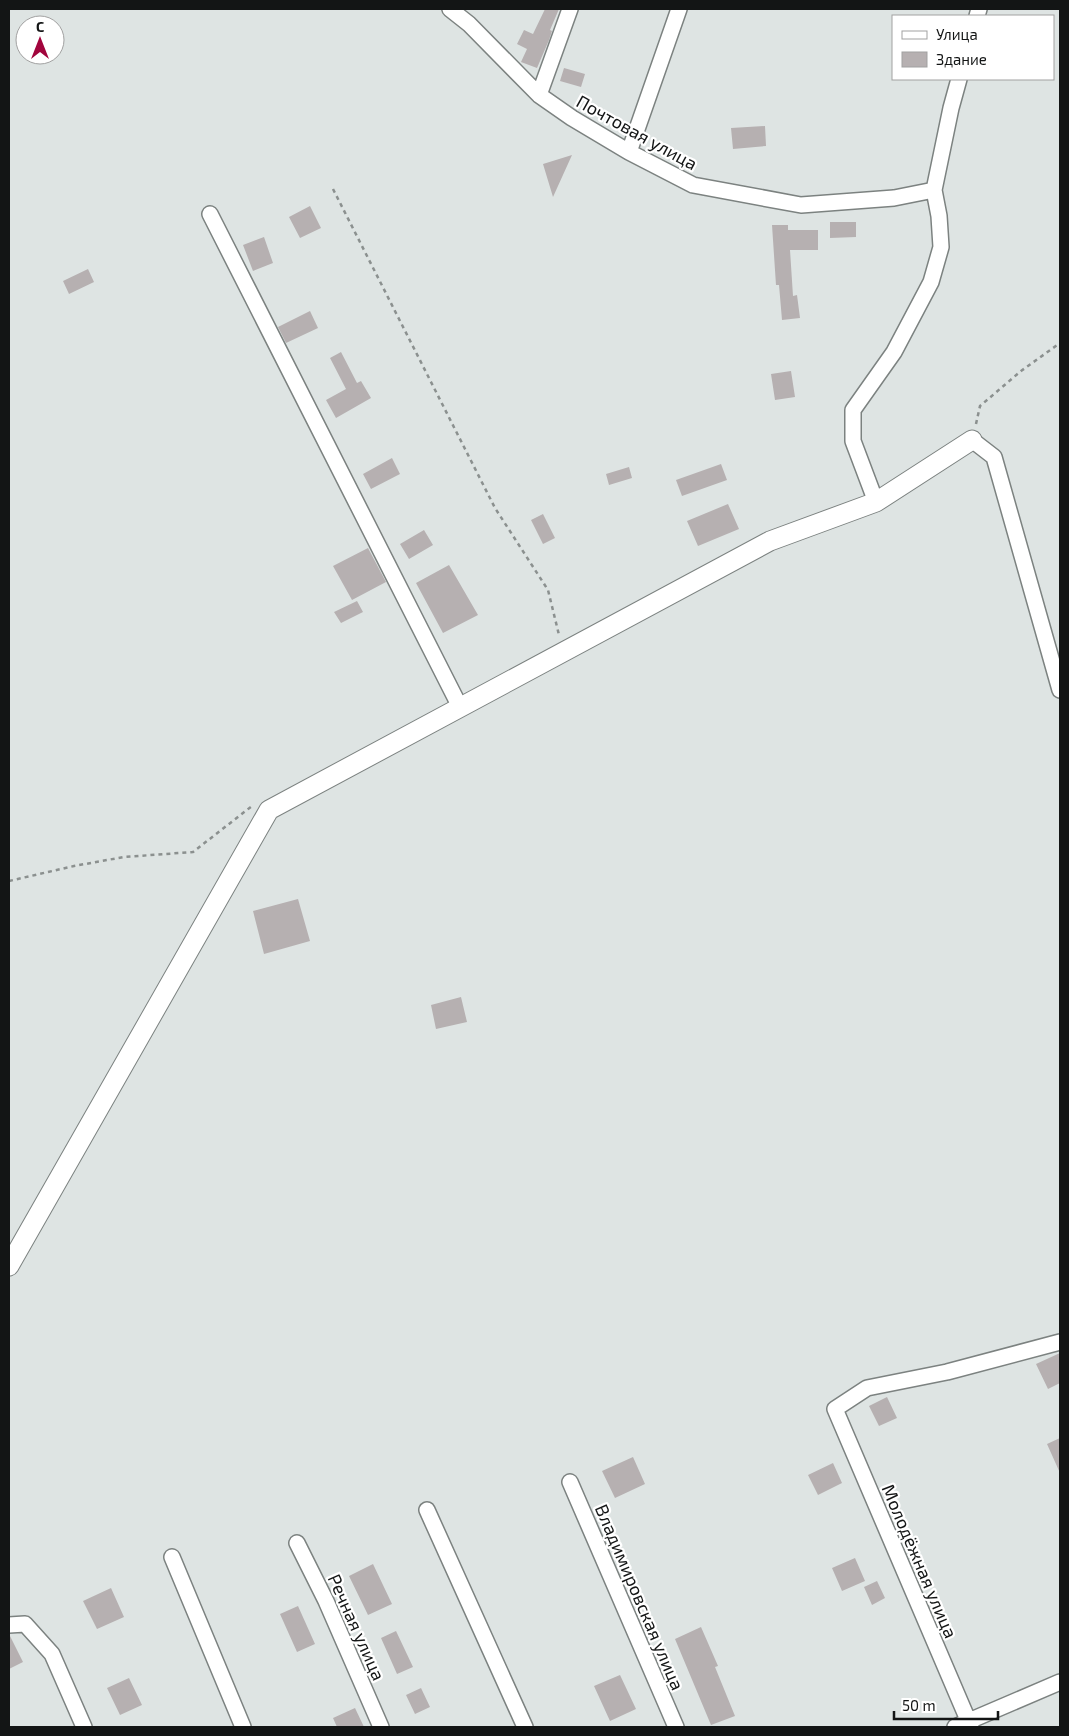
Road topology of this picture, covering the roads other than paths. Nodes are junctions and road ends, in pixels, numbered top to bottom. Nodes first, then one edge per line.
1 (450, 9) edge
2 (570, 9) edge
3 (679, 9) edge
4 (959, 80) edge
5 (539, 95) junction
6 (629, 152) junction
7 (934, 190) junction
8 (210, 214) dead end
9 (972, 440) joint
10 (876, 502) junction
11 (1060, 690) edge
12 (460, 707) junction
13 (9, 1266) edge
14 (1060, 1342) edge
15 (570, 1482) dead end
16 (427, 1510) dead end
17 (298, 1543) dead end
18 (172, 1557) dead end
19 (9, 1625) edge
20 (1060, 1682) edge
21 (965, 1725) edge
22 (84, 1727) edge
23 (243, 1727) edge
24 (381, 1727) edge
25 (525, 1727) edge
26 (676, 1727) edge

1 - 5 street, Почтовая улица
2 - 5 street
3 - 6 street
4 - 7 street
5 - 6 street, Почтовая улица
6 - 7 street, Почтовая улица
7 - 10 street
8 - 12 street
9 - 10 street
9 - 11 street
10 - 12 street
12 - 13 street
14 - 21 street, Молодёжная улица
15 - 26 street, Владимировская улица
16 - 25 street
17 - 24 street, Речная улица
18 - 23 street
19 - 22 street
20 - 21 street

